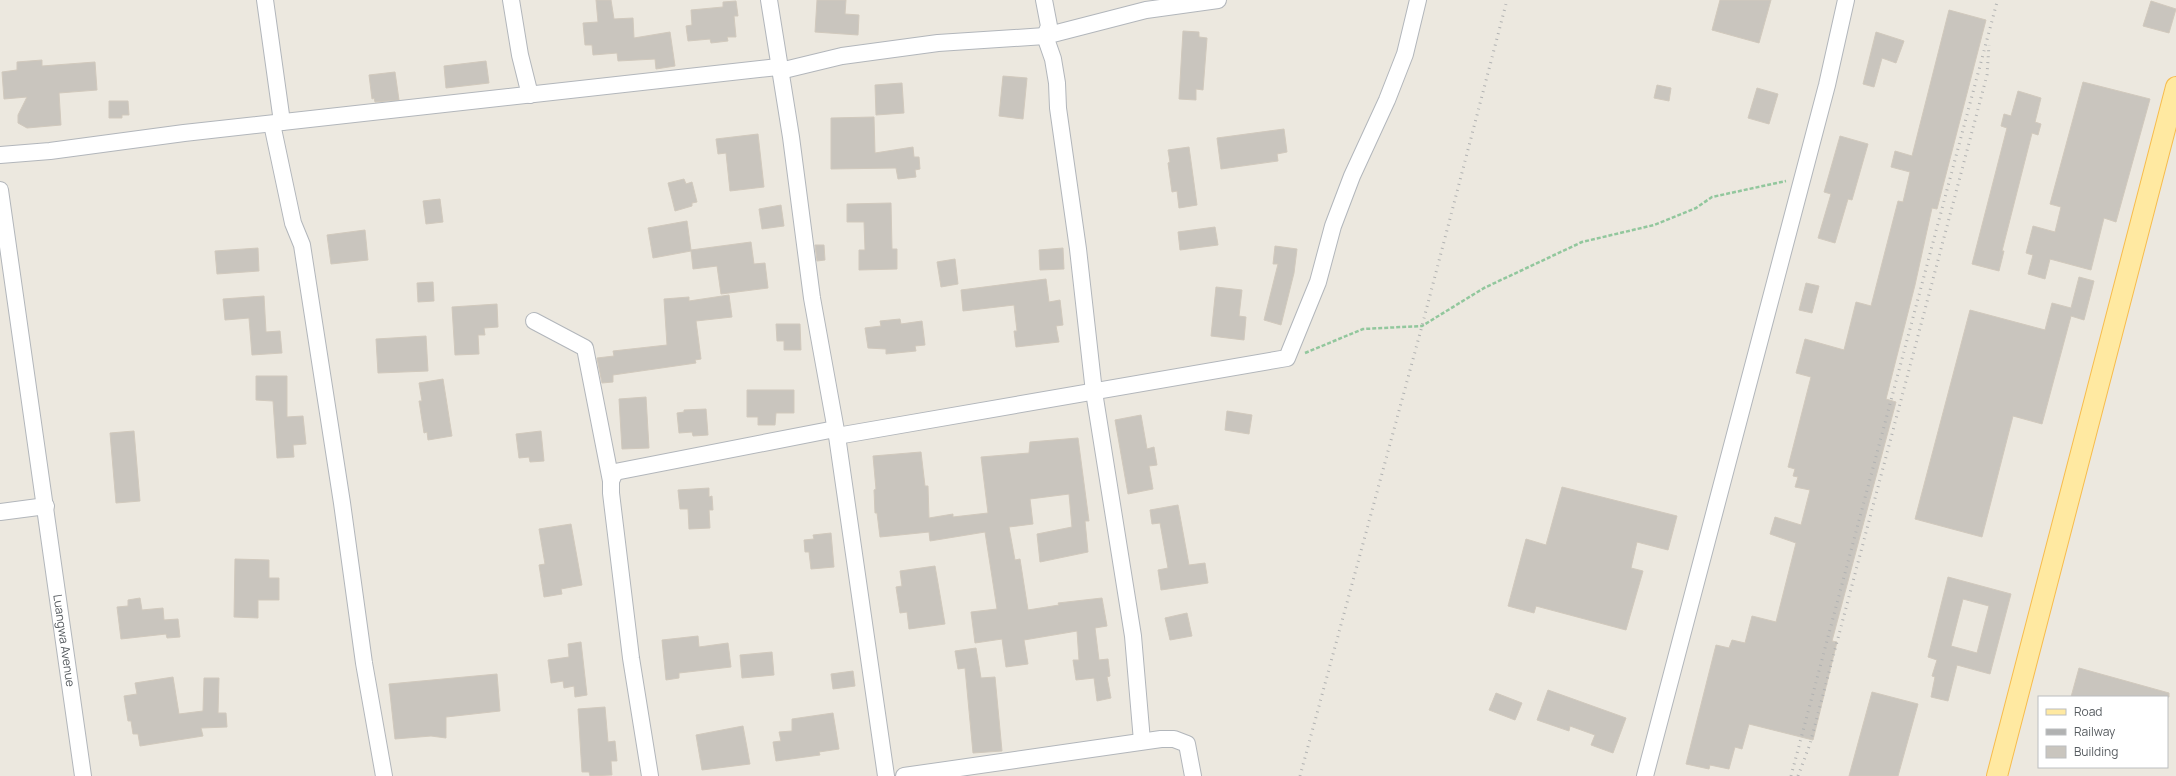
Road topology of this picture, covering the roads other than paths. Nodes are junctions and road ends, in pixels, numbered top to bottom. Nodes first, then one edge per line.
1 (265, 0) edge
2 (512, 0) edge
3 (768, 0) edge
4 (1044, 0) edge
5 (1218, 0) edge
6 (1418, 0) edge
7 (1846, 0) edge
8 (1045, 36) junction
9 (779, 69) junction
10 (2176, 87) edge
11 (530, 95) junction
12 (277, 123) junction
13 (0, 155) edge
14 (0, 190) edge
15 (534, 321) dead end
16 (1094, 392) junction
17 (836, 432) junction
18 (611, 481) junction
19 (46, 506) junction
20 (0, 512) edge
21 (1142, 741) junction
22 (83, 776) edge
23 (384, 776) edge
24 (650, 776) edge
25 (886, 776) edge
26 (904, 776) edge
27 (1192, 776) edge
28 (1645, 776) edge
29 (1997, 776) edge

1 - 12 street
2 - 11 street
3 - 9 street
4 - 8 street
5 - 8 street
6 - 16 street
7 - 28 street
8 - 9 street
8 - 16 street
9 - 11 street
9 - 17 street
10 - 29 main road
11 - 12 street
12 - 13 street
12 - 23 street
14 - 19 street, Luangwa Avenue
15 - 18 street
16 - 17 street
16 - 21 street
17 - 18 street
17 - 25 street
18 - 24 street
19 - 20 street
19 - 22 street, Luangwa Avenue
21 - 26 street
21 - 27 street

